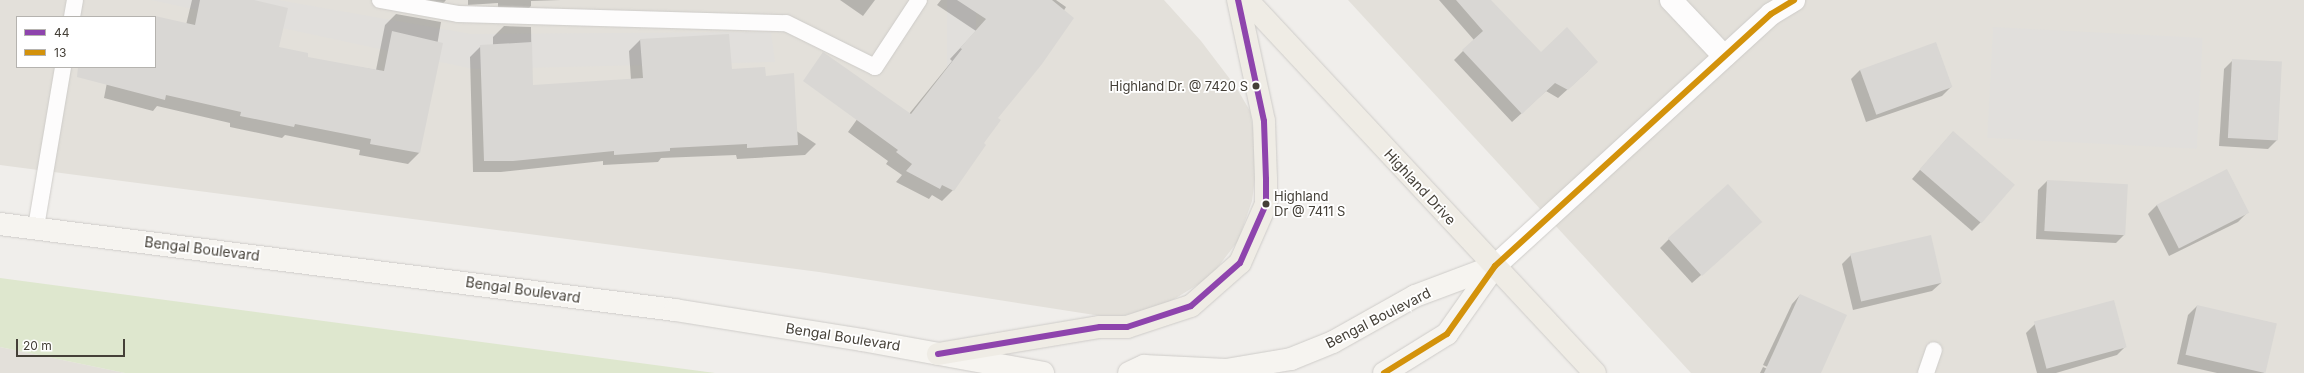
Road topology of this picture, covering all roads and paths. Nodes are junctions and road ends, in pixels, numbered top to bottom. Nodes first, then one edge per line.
1 (75, 0) edge
2 (380, 0) edge
3 (919, 0) edge
4 (1238, 0) edge
5 (1247, 0) edge
6 (1671, 0) edge
7 (1794, 0) edge
8 (72, 16) edge
9 (1724, 56) junction
10 (63, 68) edge
11 (0, 224) edge
12 (36, 227) junction
13 (1495, 266) junction
14 (1934, 350) dead end
15 (938, 354) junction
16 (1043, 373) edge
17 (1129, 373) edge
18 (1384, 373) edge
19 (1594, 373) edge
20 (1926, 373) edge

1 - 8 lane
2 - 3 lane
4 - 15 main road
5 - 13 main road, Highland Drive
6 - 9 street
7 - 9 street
9 - 13 street
10 - 12 lane
11 - 12 main road, Bengal Boulevard
12 - 15 main road, Bengal Boulevard
13 - 17 main road, Bengal Boulevard
13 - 18 main road
13 - 19 main road, Highland Drive
14 - 20 lane
15 - 16 main road, Bengal Boulevard

